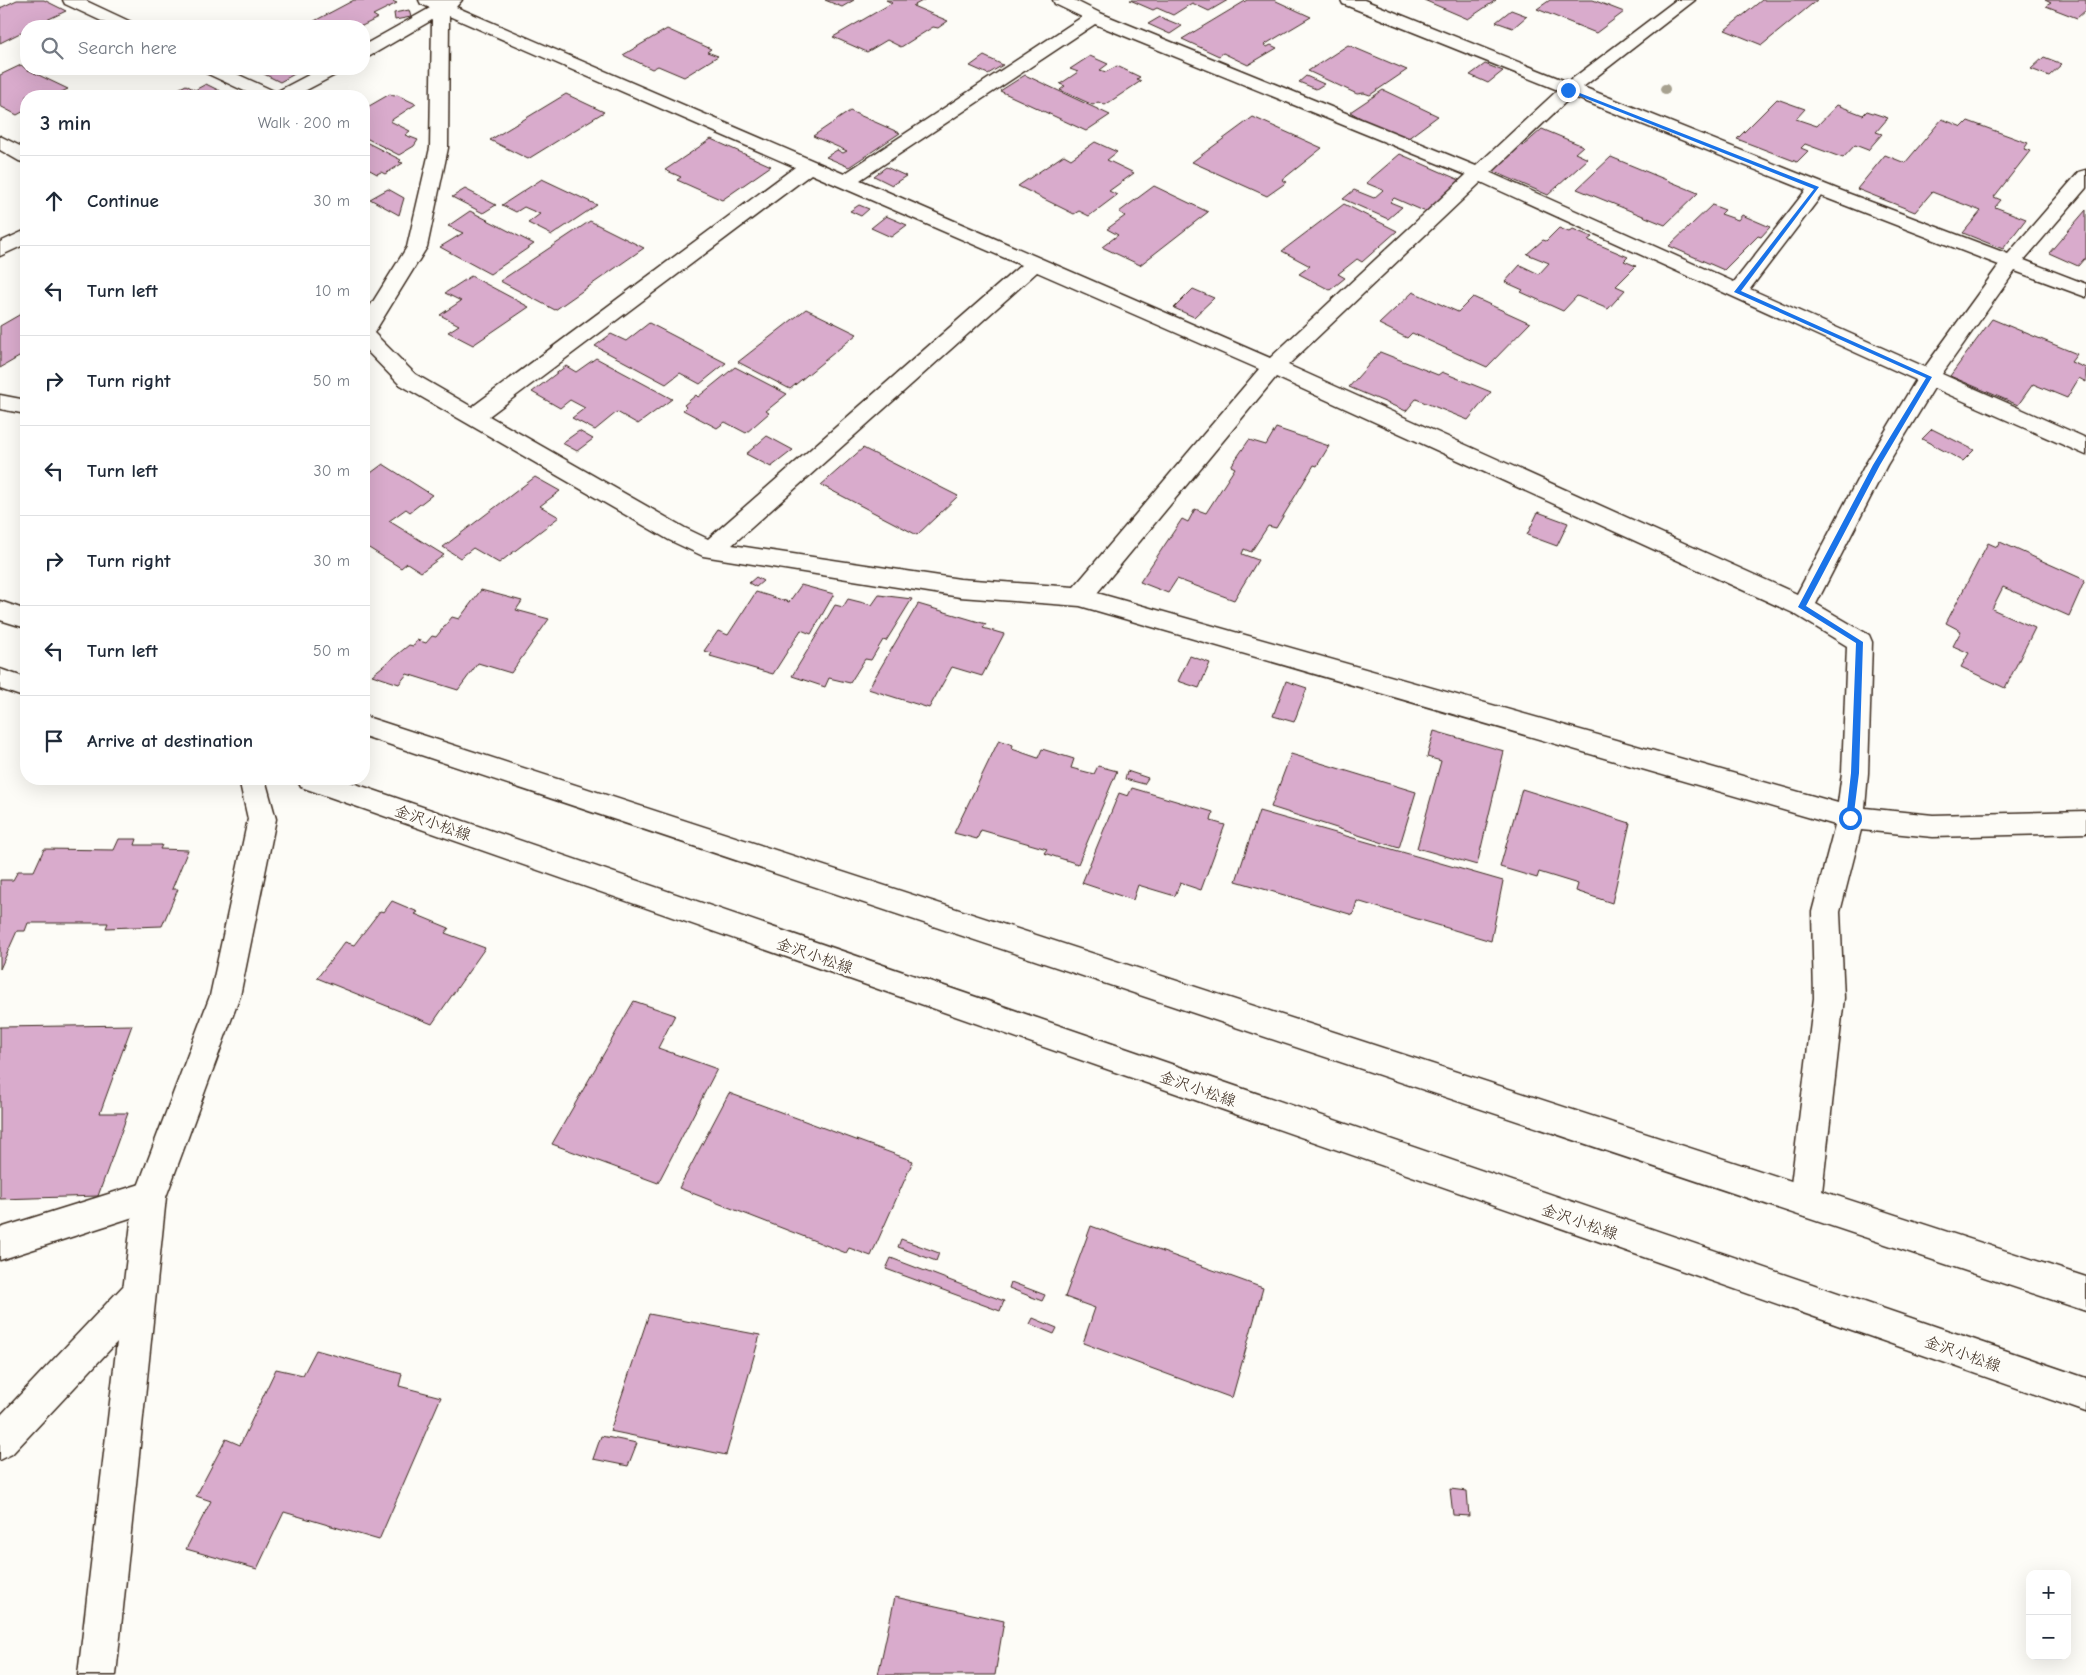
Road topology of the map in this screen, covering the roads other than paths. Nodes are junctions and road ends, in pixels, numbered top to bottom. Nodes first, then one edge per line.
1 (71, 0) edge
2 (1061, 0) edge
3 (1349, 0) edge
4 (1687, 0) edge
5 (441, 2) edge
6 (1094, 17) junction
7 (113, 20) edge
8 (370, 49) edge
9 (225, 75) edge
10 (322, 75) edge
11 (256, 90) edge
12 (293, 90) edge
13 (1568, 90) junction
14 (0, 142) edge
15 (20, 154) edge
16 (810, 165) junction
17 (1479, 174) junction
18 (2086, 176) edge
19 (846, 181) junction
20 (1817, 188) junction
21 (20, 239) edge
22 (0, 250) edge
23 (2011, 263) junction
24 (1036, 264) junction
25 (2086, 291) edge
26 (1737, 292) junction
27 (370, 322) edge
28 (370, 342) edge
29 (1273, 367) junction
30 (1929, 377) junction
31 (0, 402) edge
32 (20, 406) edge
33 (472, 417) junction
34 (2086, 448) edge
35 (711, 550) junction
36 (1080, 598) junction
37 (1802, 607) junction
38 (0, 610) edge
39 (20, 617) edge
40 (0, 679) edge
41 (20, 686) edge
42 (370, 728) edge
43 (254, 785) edge
44 (327, 785) edge
45 (1850, 818) junction
46 (2086, 822) edge
47 (150, 1197) junction
48 (1805, 1202) junction
49 (0, 1244) edge
50 (2086, 1294) edge
51 (138, 1296) junction
52 (2086, 1395) edge
53 (0, 1442) edge
54 (97, 1675) edge

1 - 7 street
2 - 6 street
3 - 13 street
4 - 13 street
5 - 8 street
5 - 16 street
5 - 27 street
6 - 17 street
6 - 19 street
9 - 11 street
10 - 12 street
13 - 17 street
13 - 20 street
14 - 15 street
16 - 19 street
16 - 33 street
17 - 26 street
17 - 29 street
18 - 23 street
19 - 24 street
20 - 23 street
20 - 26 street
21 - 22 street
23 - 25 street
23 - 30 street
24 - 29 street
24 - 35 street
26 - 30 street
28 - 33 street
29 - 36 street
29 - 37 street
30 - 34 street
30 - 37 street
31 - 32 street
33 - 35 street
35 - 36 street
36 - 45 street
37 - 45 street
38 - 39 street
40 - 41 street
42 - 48 street
43 - 47 street
44 - 52 street, 金沢小松線
45 - 46 street
45 - 48 street
47 - 49 street
47 - 51 street
48 - 50 street
51 - 53 street
51 - 54 street

